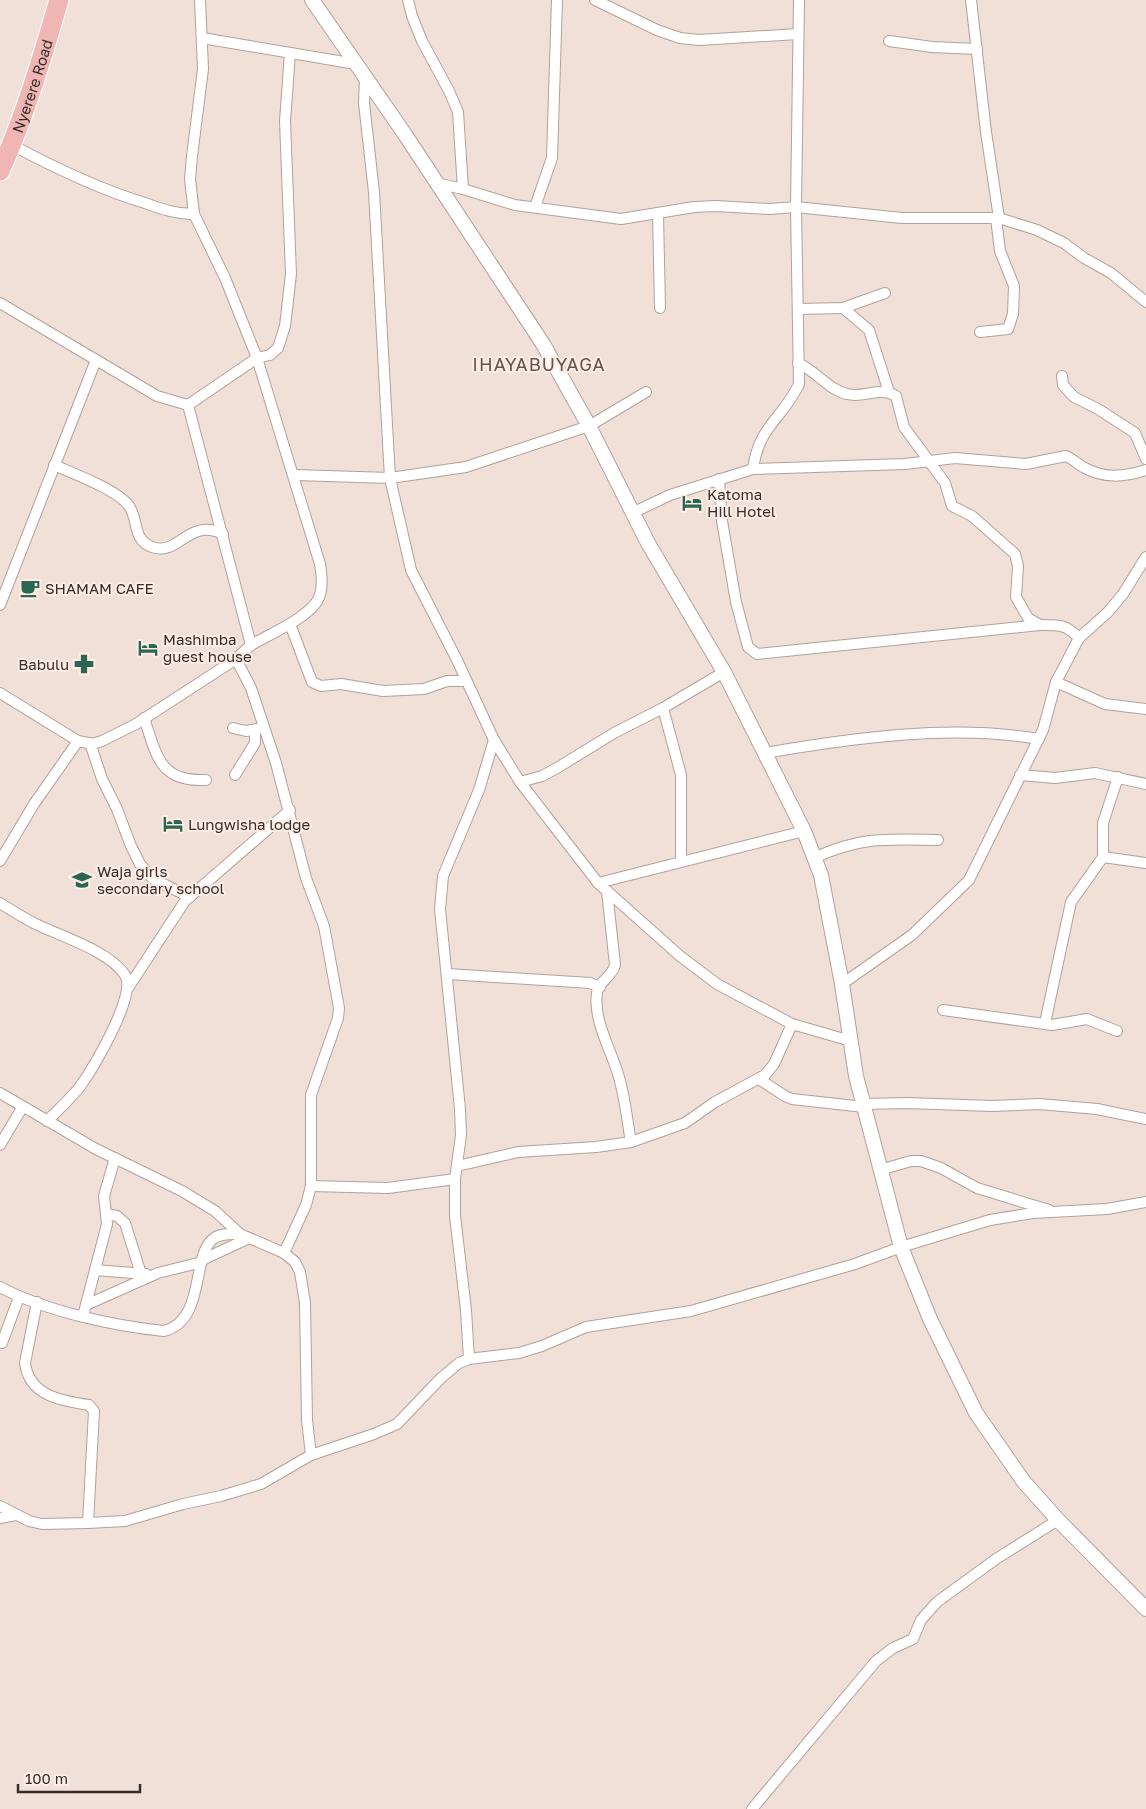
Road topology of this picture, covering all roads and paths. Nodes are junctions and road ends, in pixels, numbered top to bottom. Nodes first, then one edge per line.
1 (59, 0) edge
2 (200, 0) edge
3 (312, 0) edge
4 (408, 0) edge
5 (557, 0) edge
6 (595, 0) edge
7 (799, 0) edge
8 (971, 0) edge
9 (798, 34) junction
10 (202, 38) junction
11 (889, 41) dead end
12 (977, 49) junction
13 (290, 53) junction
14 (356, 64) junction
15 (365, 77) junction
16 (12, 145) junction
17 (0, 171) edge
18 (436, 183) junction
19 (463, 189) junction
20 (796, 207) junction
21 (535, 208) junction
22 (194, 214) junction
23 (658, 214) junction
24 (997, 218) junction
25 (885, 293) dead end
26 (1146, 302) edge
27 (0, 303) edge
28 (660, 308) dead end
29 (843, 308) junction
30 (798, 310) junction
31 (980, 332) dead end
32 (257, 358) junction
33 (96, 360) junction
34 (798, 363) junction
35 (1062, 376) dead end
36 (646, 392) dead end
37 (889, 392) junction
38 (188, 405) junction
39 (589, 426) junction
40 (1146, 459) edge
41 (927, 461) junction
42 (54, 465) junction
43 (753, 468) junction
44 (1146, 470) edge
45 (295, 476) junction
46 (390, 478) junction
47 (719, 479) junction
48 (632, 513) junction
49 (224, 534) junction
50 (1146, 557) edge
51 (0, 605) edge
52 (290, 624) junction
53 (1040, 625) junction
54 (1079, 638) junction
55 (251, 645) junction
56 (236, 659) junction
57 (724, 672) junction
58 (466, 681) junction
59 (1056, 682) junction
60 (0, 693) edge
61 (664, 708) junction
62 (1146, 709) edge
63 (144, 718) junction
64 (233, 728) dead end
65 (260, 729) junction
66 (1039, 739) junction
67 (494, 740) junction
68 (78, 741) junction
69 (90, 743) junction
70 (765, 753) junction
71 (235, 775) dead end
72 (1020, 775) junction
73 (1118, 778) junction
74 (206, 780) dead end
75 (520, 782) junction
76 (1146, 784) edge
77 (290, 810) junction
78 (804, 831) junction
79 (938, 840) dead end
80 (1103, 857) junction
81 (814, 858) junction
82 (0, 861) edge
83 (681, 862) junction
84 (1146, 863) edge
85 (598, 883) junction
86 (607, 891) junction
87 (190, 897) junction
88 (0, 904) edge
89 (448, 974) junction
90 (842, 984) junction
91 (600, 987) junction
92 (128, 988) junction
93 (943, 1010) dead end
94 (1045, 1023) junction
95 (792, 1024) junction
96 (1117, 1031) dead end
97 (851, 1042) junction
98 (759, 1079) junction
99 (0, 1093) edge
100 (864, 1106) junction
101 (22, 1108) junction
102 (1146, 1119) edge
103 (47, 1121) junction
104 (631, 1142) junction
105 (0, 1145) edge
106 (114, 1158) junction
107 (458, 1166) junction
108 (880, 1170) junction
109 (455, 1179) junction
110 (311, 1186) junction
111 (1146, 1202) edge
112 (1054, 1211) junction
113 (106, 1214) junction
114 (244, 1236) junction
115 (901, 1247) junction
116 (284, 1253) junction
117 (202, 1261) junction
118 (94, 1270) junction
119 (141, 1274) junction
120 (152, 1276) junction
121 (0, 1287) edge
122 (19, 1297) junction
123 (37, 1302) junction
124 (85, 1310) junction
125 (2, 1343) dead end
126 (469, 1359) junction
127 (310, 1454) junction
128 (0, 1506) edge
129 (16, 1515) junction
130 (0, 1518) edge
131 (1058, 1520) junction
132 (88, 1523) junction
133 (1146, 1609) edge
134 (752, 1809) edge

1 - 16 highway, Nyerere Road
2 - 10 street
3 - 14 main road
4 - 19 street
5 - 21 street
6 - 9 street
7 - 9 street
8 - 12 street
9 - 20 street
10 - 13 street
10 - 22 street
11 - 12 street
12 - 24 street
13 - 14 street
13 - 32 street
14 - 15 main road
15 - 18 main road
15 - 46 street
16 - 17 highway, Nyerere Road
16 - 22 street
18 - 19 street
18 - 39 main road
19 - 21 street
20 - 23 street
20 - 24 street
20 - 30 street
21 - 23 street
22 - 32 street
23 - 28 street
24 - 26 street
24 - 31 street
25 - 29 street
27 - 33 street
29 - 30 street
29 - 37 street
30 - 34 street
32 - 38 street
32 - 45 street
33 - 38 street
33 - 42 street
34 - 37 street
34 - 43 street
35 - 40 street
36 - 39 street
37 - 41 street
38 - 49 street
39 - 46 street
39 - 48 main road
41 - 43 street
41 - 44 street
41 - 53 street
42 - 49 street
42 - 51 street
43 - 47 street
45 - 46 street
45 - 52 street
46 - 58 street
47 - 48 street
47 - 53 street
48 - 57 main road
49 - 55 street
50 - 54 street
52 - 55 street
52 - 58 street
53 - 54 street
54 - 59 street
55 - 56 street
56 - 63 street
56 - 65 street
57 - 61 street
57 - 70 main road
58 - 67 street
59 - 62 street
59 - 66 street
60 - 68 street
61 - 75 street
61 - 83 street
63 - 69 street
63 - 74 street
64 - 65 street
65 - 71 street
65 - 77 street
66 - 70 street
66 - 72 street
67 - 75 street
67 - 89 street
68 - 69 street
68 - 82 street
69 - 87 street
70 - 78 main road
72 - 73 street
72 - 90 street
73 - 76 street
73 - 80 street
75 - 85 street
77 - 87 street
77 - 110 street
78 - 81 main road
78 - 83 street
79 - 81 street
80 - 84 street
80 - 94 street
81 - 90 main road
83 - 85 street
85 - 86 street
86 - 91 street
86 - 95 street
87 - 92 street
88 - 92 street
89 - 91 street
89 - 107 street
90 - 97 main road
91 - 104 street
92 - 103 street
93 - 94 street
94 - 96 street
95 - 97 street
95 - 98 street
97 - 100 main road
98 - 100 street
98 - 104 street
99 - 101 street
100 - 102 street
100 - 108 main road
101 - 103 street
101 - 105 street
103 - 106 street
104 - 107 street
106 - 113 street
106 - 114 street
107 - 109 street
108 - 112 street
108 - 115 main road
109 - 110 street
109 - 126 street
110 - 116 street
111 - 112 street
112 - 115 street
113 - 118 street
113 - 119 street
114 - 116 street
114 - 117 street
114 - 117 street
115 - 126 street
115 - 131 main road
116 - 127 street
117 - 120 street
117 - 124 street
118 - 119 street
118 - 124 street
119 - 120 street
120 - 124 street
121 - 122 street
122 - 123 street
122 - 125 street
123 - 124 street
123 - 132 street
126 - 127 street
127 - 132 street
128 - 129 street
129 - 130 street
129 - 132 street
131 - 133 main road
131 - 134 street

